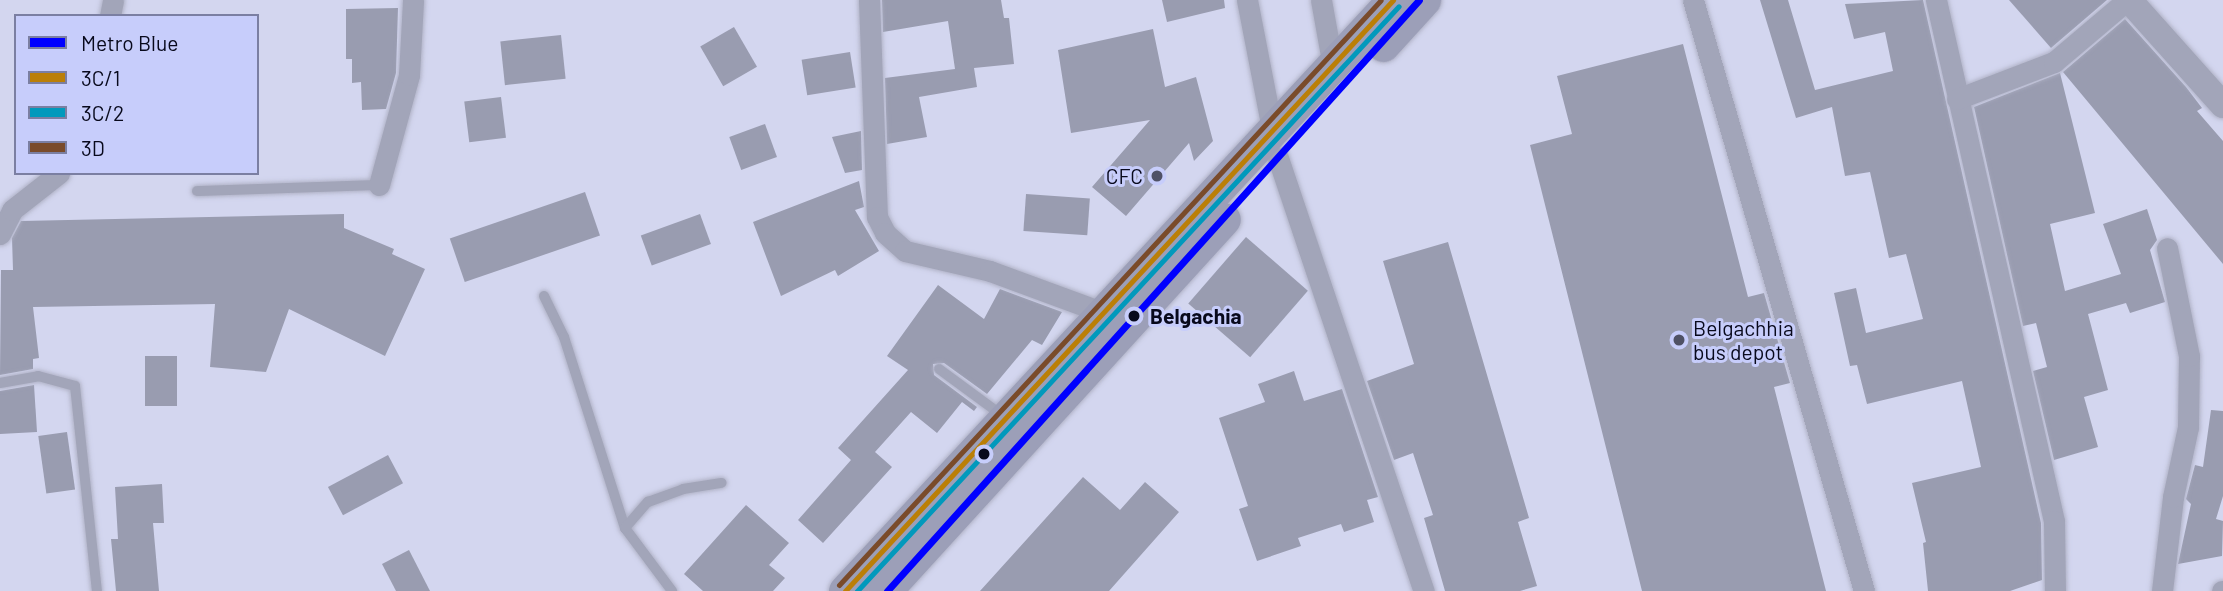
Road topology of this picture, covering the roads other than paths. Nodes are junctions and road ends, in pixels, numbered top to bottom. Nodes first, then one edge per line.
1 (413, 0) edge
2 (869, 0) edge
3 (1247, 0) edge
4 (1321, 0) edge
5 (1393, 0) edge
6 (1424, 0) edge
7 (1693, 0) edge
8 (1936, 0) edge
9 (2128, 0) edge
10 (2189, 64) junction
11 (1333, 67) junction
12 (2223, 71) edge
13 (1957, 99) junction
14 (2223, 105) edge
15 (1276, 146) junction
16 (56, 175) edge
17 (379, 186) joint
18 (197, 191) dead end
19 (0, 234) edge
20 (2167, 248) dead end
21 (544, 296) dead end
22 (1117, 318) junction
23 (939, 369) dead end
24 (0, 383) edge
25 (1005, 418) junction
26 (722, 483) dead end
27 (625, 528) junction
28 (97, 591) edge
29 (673, 591) edge
30 (845, 591) edge
31 (885, 591) edge
32 (1424, 591) edge
33 (1864, 591) edge
34 (2055, 591) edge
35 (2162, 591) edge

1 - 17 street
2 - 22 street
3 - 15 street
4 - 11 street
5 - 11 main road
6 - 15 main road
7 - 33 street
8 - 13 street
9 - 10 street
9 - 13 street
10 - 12 street
10 - 14 street
11 - 15 main road
13 - 34 street
15 - 22 main road
15 - 32 street
16 - 19 street
17 - 18 lane
20 - 35 street
21 - 27 lane
22 - 25 main road
22 - 31 main road
23 - 25 lane
24 - 28 lane
25 - 30 main road
26 - 27 lane
27 - 29 lane

